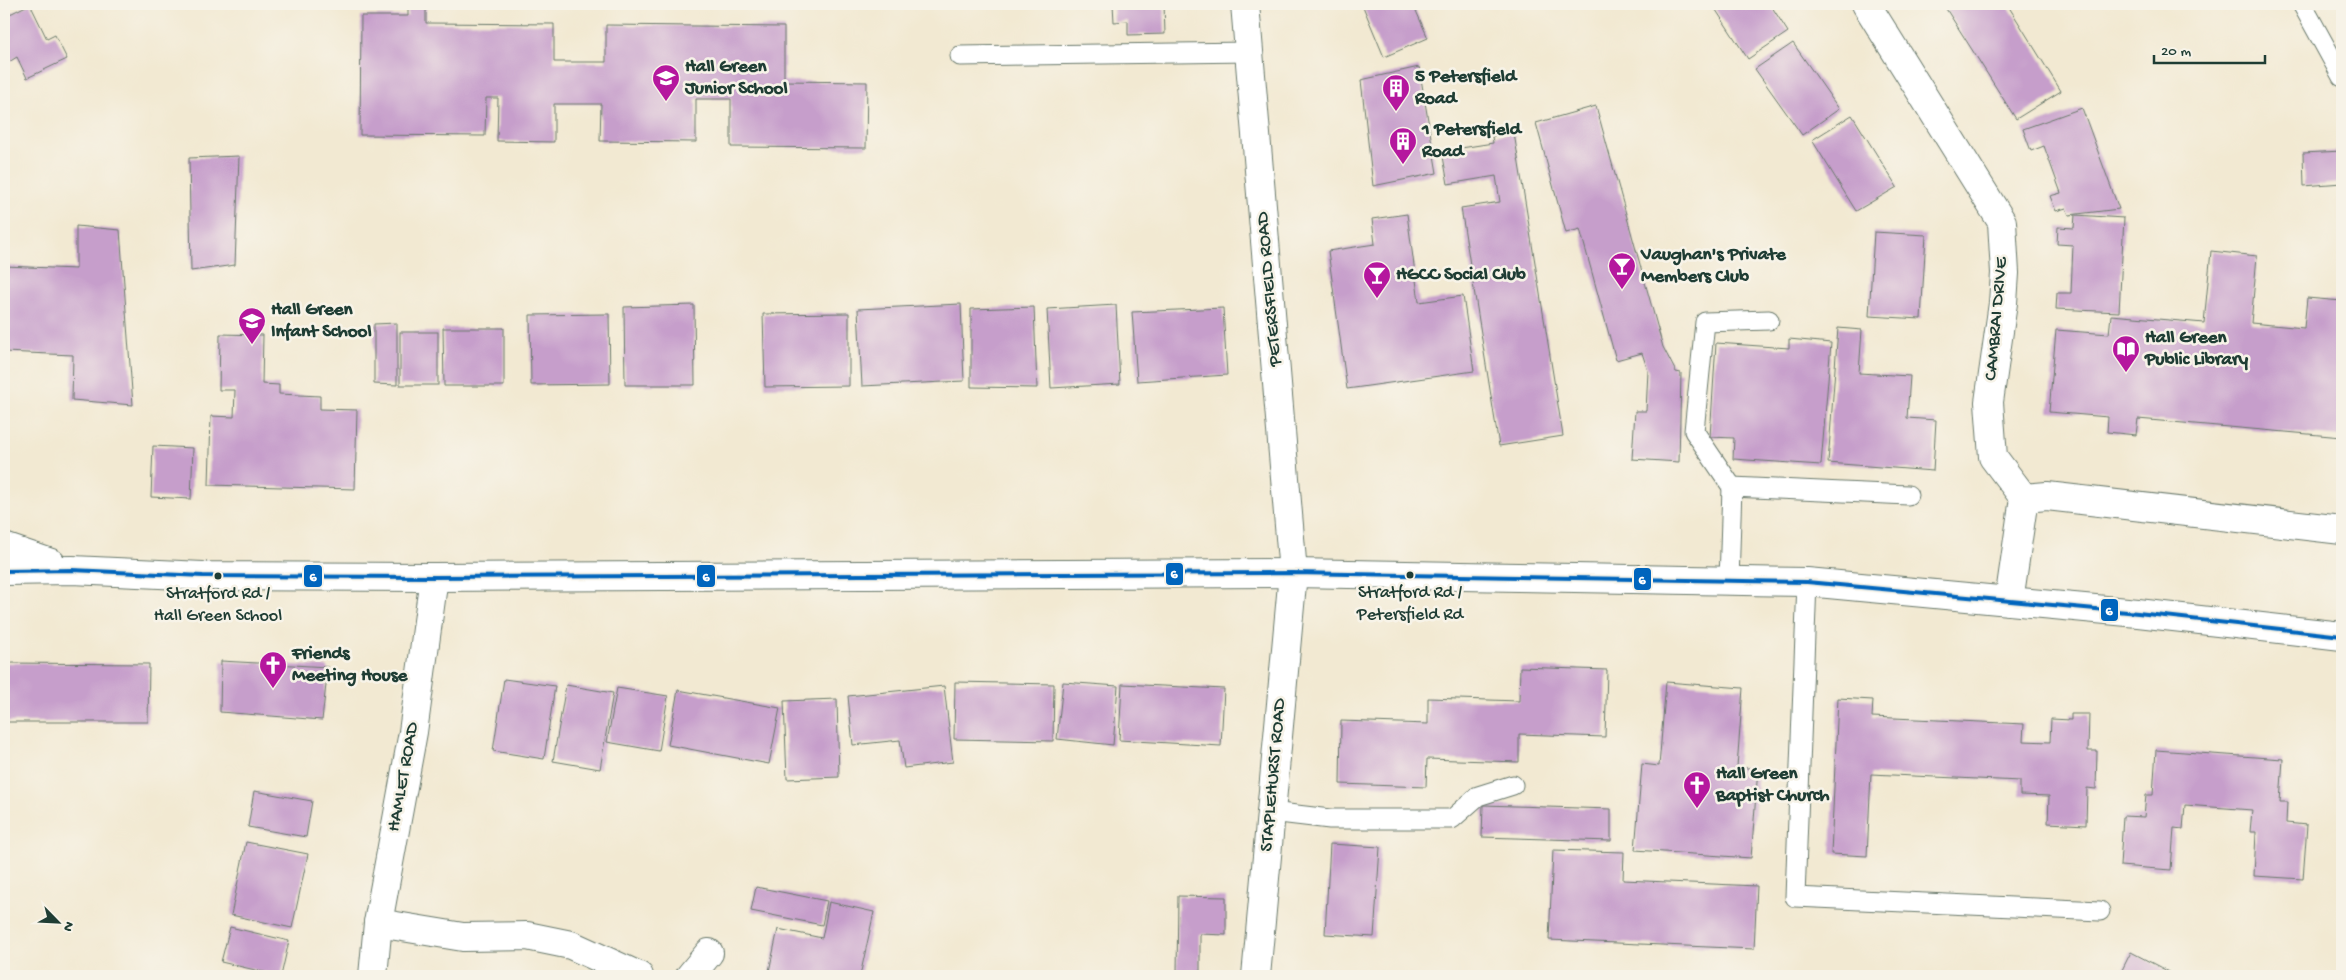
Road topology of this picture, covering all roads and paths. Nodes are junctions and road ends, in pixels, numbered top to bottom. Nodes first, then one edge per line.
1 (1244, 4) edge
2 (1866, 4) edge
3 (2302, 4) edge
4 (1249, 52) junction
5 (960, 56) dead end
6 (2342, 77) edge
7 (1769, 320) dead end
8 (1732, 487) junction
9 (1908, 495) dead end
10 (2024, 498) junction
11 (2342, 530) edge
12 (4, 547) edge
13 (4, 570) edge
14 (72, 570) junction
15 (1293, 574) junction
16 (434, 578) junction
17 (1728, 581) junction
18 (1807, 582) junction
19 (2009, 601) junction
20 (2342, 636) edge
21 (1513, 786) dead end
22 (1271, 812) junction
23 (2100, 911) dead end
24 (378, 922) junction
25 (709, 953) dead end
26 (372, 976) edge
27 (638, 976) edge
28 (690, 976) edge
29 (1256, 976) edge

1 - 4 main road, PETERSFIELD ROAD
2 - 10 main road, CAMBRAI DRIVE
3 - 6 lane
4 - 5 lane
4 - 15 main road, PETERSFIELD ROAD
7 - 8 lane
8 - 9 lane
8 - 17 lane
10 - 11 main road
10 - 19 main road
12 - 14 main road
13 - 14 main road
14 - 16 main road
15 - 16 main road
15 - 17 main road
15 - 22 main road, STAPLEHURST ROAD
16 - 24 main road, HAMLET ROAD
17 - 18 main road
18 - 19 main road
18 - 23 lane
19 - 20 main road
21 - 22 lane
22 - 29 main road, STAPLEHURST ROAD
24 - 26 main road, HAMLET ROAD
24 - 27 main road
25 - 28 main road

